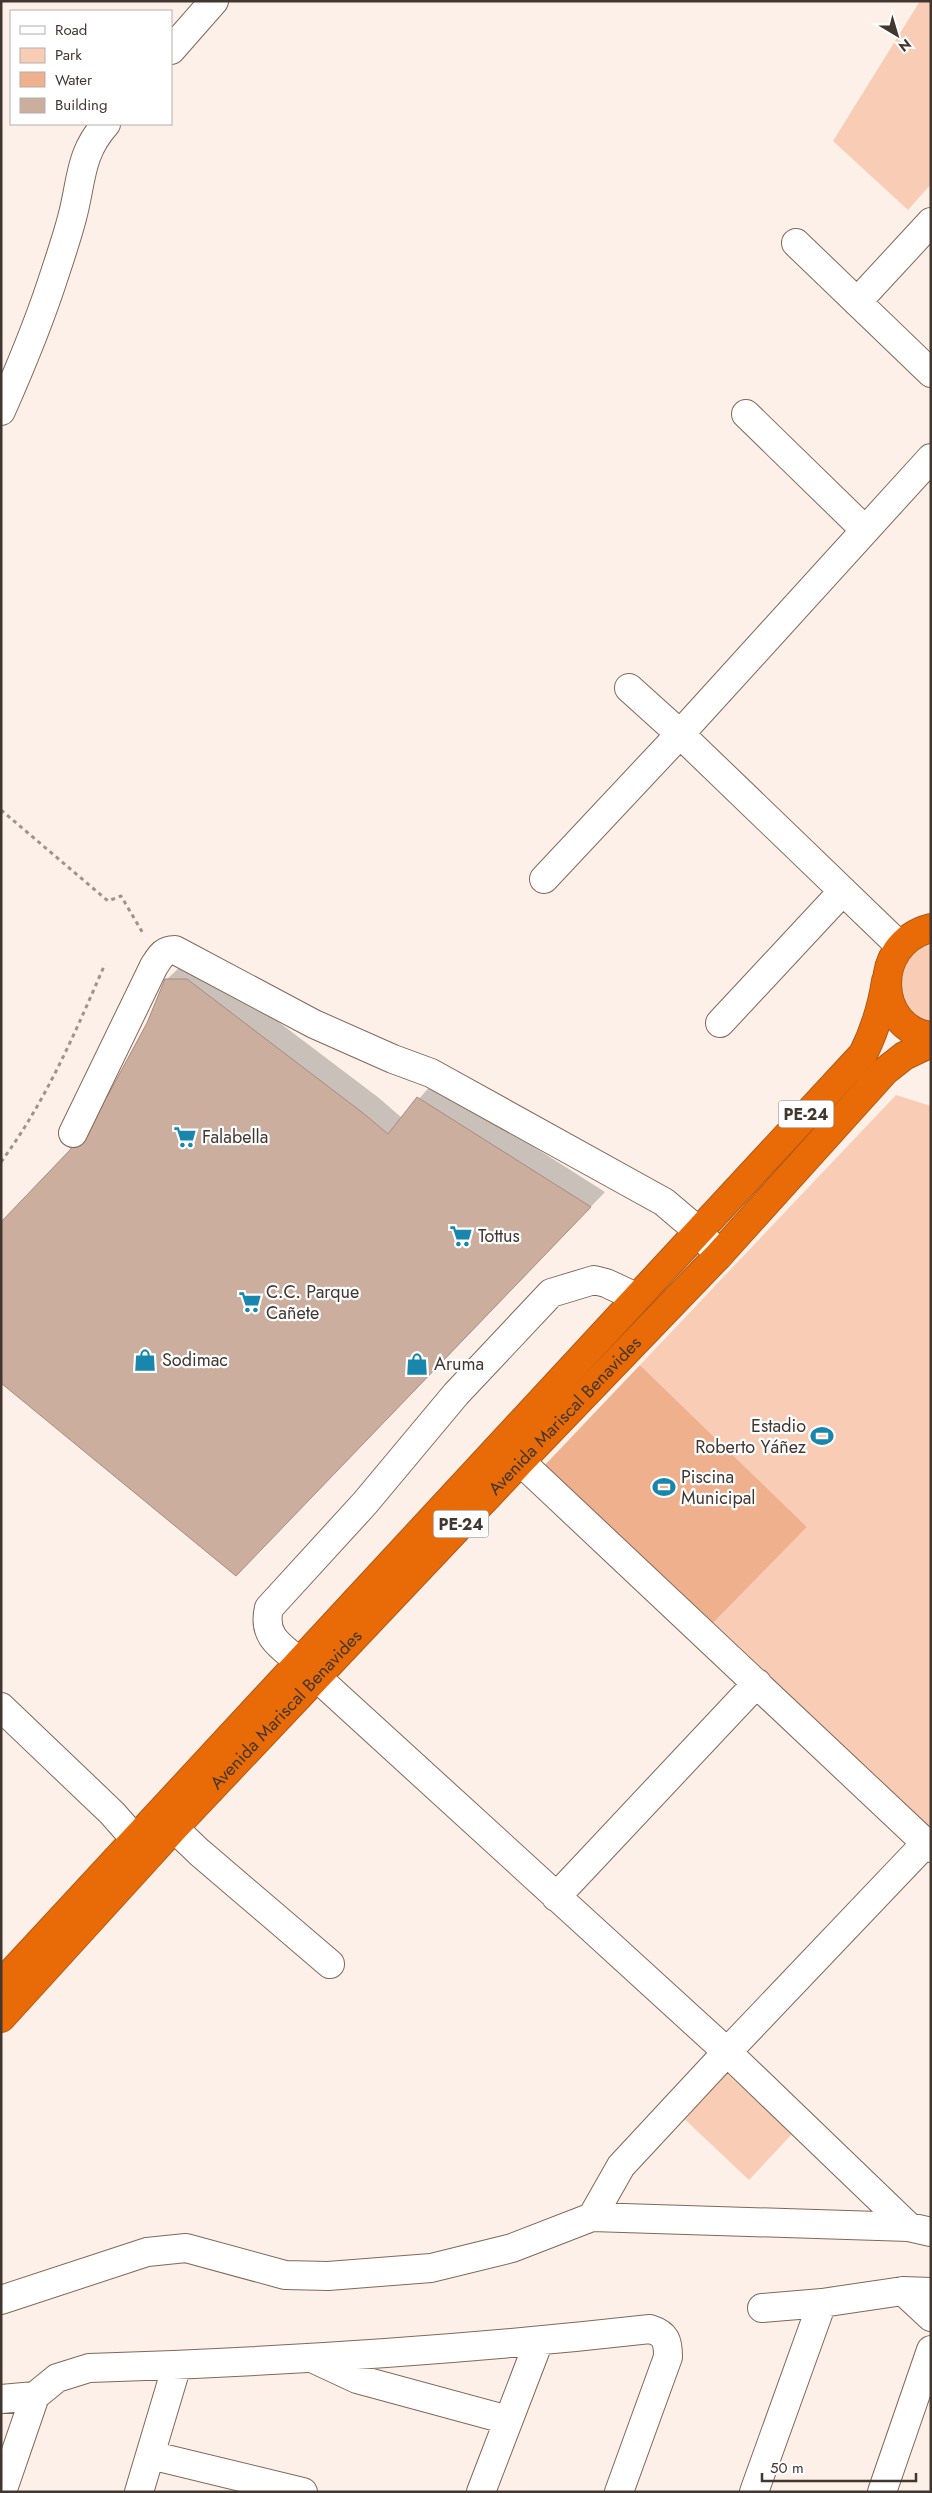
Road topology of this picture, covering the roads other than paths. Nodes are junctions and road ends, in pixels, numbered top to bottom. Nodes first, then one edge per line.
1 (214, 1) edge
2 (172, 49) edge
3 (105, 125) edge
4 (931, 222) edge
5 (796, 242) dead end
6 (857, 302) junction
7 (931, 372) edge
8 (1, 411) edge
9 (746, 414) dead end
10 (931, 458) edge
11 (864, 529) junction
12 (628, 688) dead end
13 (680, 734) junction
14 (544, 879) dead end
15 (843, 891) junction
16 (931, 928) edge
17 (900, 946) junction
18 (886, 980) junction
19 (720, 1023) dead end
20 (931, 1036) edge
21 (931, 1043) edge
22 (73, 1133) dead end
23 (697, 1230) junction
24 (719, 1255) junction
25 (636, 1297) junction
26 (511, 1452) junction
27 (308, 1671) junction
28 (757, 1683) junction
29 (1, 1708) edge
30 (174, 1828) junction
31 (135, 1839) junction
32 (928, 1846) edge
33 (556, 1897) junction
34 (330, 1964) dead end
35 (1, 1984) edge
36 (1, 2018) edge
37 (727, 2052) junction
38 (592, 2217) junction
39 (920, 2229) edge
40 (903, 2291) junction
41 (931, 2292) edge
42 (1, 2300) edge
43 (822, 2303) junction
44 (762, 2308) dead end
45 (931, 2317) edge
46 (539, 2341) junction
47 (931, 2350) edge
48 (310, 2358) junction
49 (177, 2366) junction
50 (35, 2396) junction
51 (1, 2398) edge
52 (508, 2420) junction
53 (150, 2455) junction
54 (2, 2492) edge
55 (139, 2492) edge
56 (303, 2492) edge
57 (481, 2492) edge
58 (619, 2492) edge
59 (754, 2492) edge
60 (882, 2492) edge

1 - 2 street
3 - 8 street
4 - 6 street
5 - 6 street
6 - 7 street
9 - 11 street
10 - 11 street
11 - 13 street
12 - 13 street
13 - 14 street
13 - 15 street
15 - 17 street
15 - 19 street
16 - 17 highway
17 - 18 highway, Avenida Mariscal Benavides
18 - 20 highway
18 - 23 highway, Avenida Mariscal Benavides / PE-24
21 - 24 highway, Avenida Mariscal Benavides / PE-24
22 - 23 street
23 - 24 street
23 - 25 highway, Avenida Mariscal Benavides / PE-24
24 - 26 highway, Avenida Mariscal Benavides / PE-24
25 - 26 highway, Avenida Mariscal Benavides / PE-24
25 - 27 street
26 - 27 highway, Avenida Mariscal Benavides / PE-24
26 - 28 street
27 - 30 highway, Avenida Mariscal Benavides / PE-24
27 - 31 highway, Avenida Mariscal Benavides / PE-24
27 - 33 street
28 - 32 street
28 - 33 street
29 - 31 street
30 - 34 street
30 - 36 highway, Avenida Mariscal Benavides / PE-24
31 - 35 highway, Avenida Mariscal Benavides / PE-24
32 - 37 street
33 - 37 street
37 - 38 street
37 - 39 street
38 - 39 street
38 - 42 street
40 - 41 street
40 - 43 street
40 - 45 street
43 - 44 street
43 - 59 street
46 - 48 street
46 - 52 street
46 - 58 street
47 - 60 street
48 - 49 street
48 - 52 street
49 - 50 street
49 - 53 street
50 - 51 street
50 - 54 street
52 - 57 street
53 - 55 street
53 - 56 street

